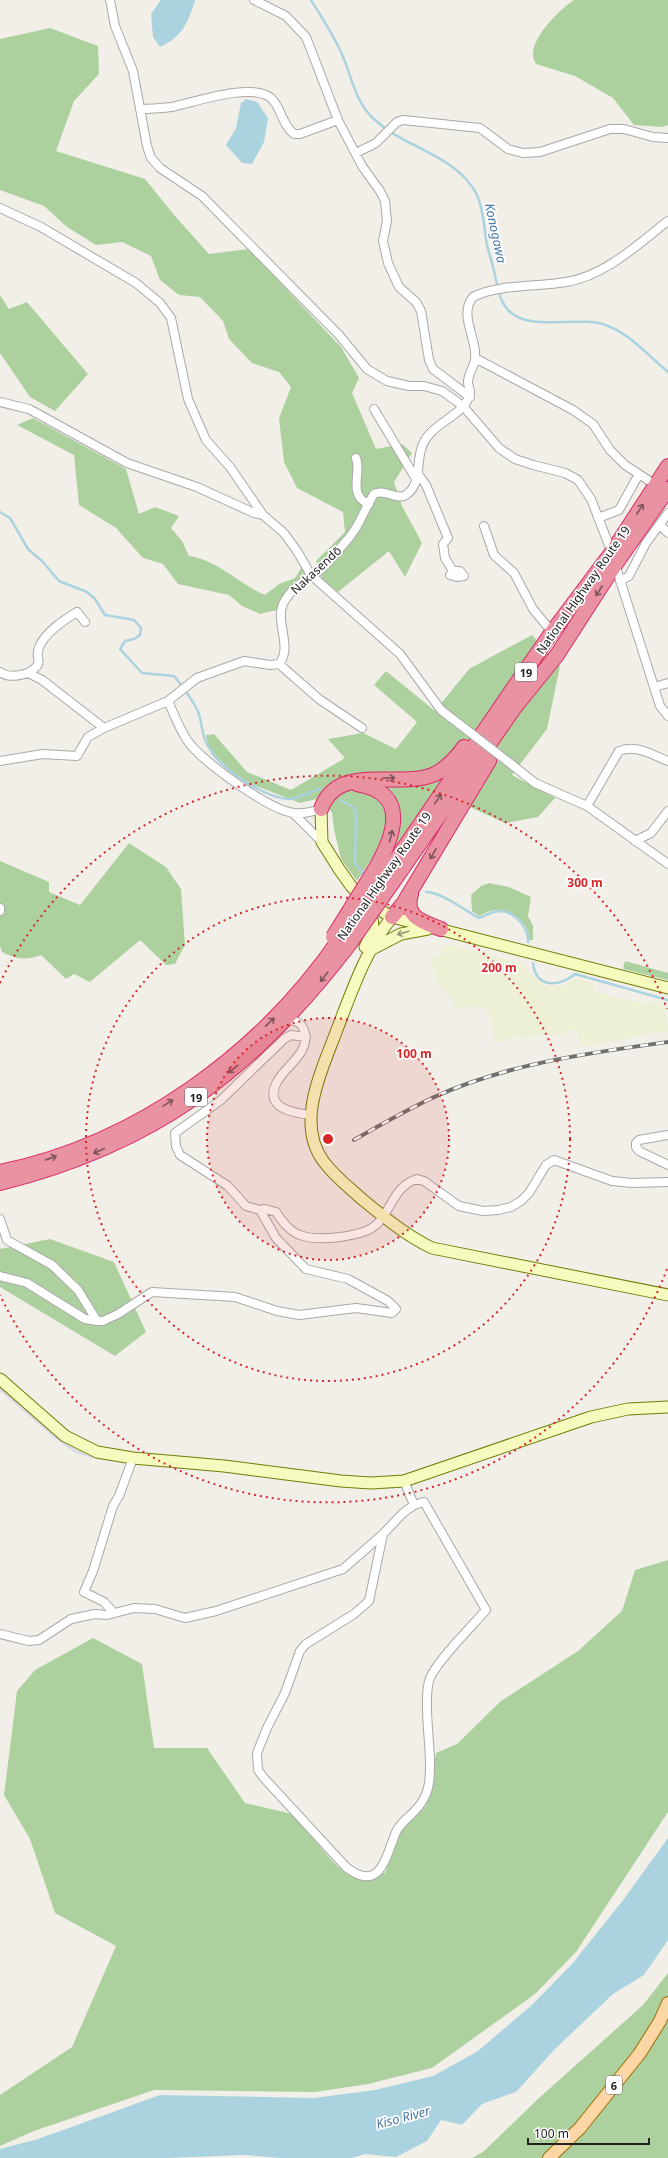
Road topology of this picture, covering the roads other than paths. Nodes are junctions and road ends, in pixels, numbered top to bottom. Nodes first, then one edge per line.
1 (110, 0) edge
2 (254, 0) edge
3 (142, 109) junction
4 (338, 120) junction
5 (668, 138) edge
6 (356, 153) junction
7 (0, 208) edge
8 (668, 221) edge
9 (475, 358) junction
10 (470, 397) junction
11 (0, 402) edge
12 (463, 406) junction
13 (374, 409) dead end
14 (356, 458) dead end
15 (668, 466) edge
16 (640, 474) junction
17 (417, 477) junction
18 (648, 480) dead end
19 (668, 489) edge
20 (369, 504) junction
21 (668, 513) edge
22 (263, 514) junction
23 (598, 518) junction
24 (660, 525) junction
25 (484, 526) dead end
26 (668, 533) edge
27 (614, 558) junction
28 (310, 575) junction
29 (450, 576) dead end
30 (620, 581) junction
31 (85, 622) dead end
32 (552, 632) junction
33 (557, 655) junction
34 (532, 663) junction
35 (279, 664) junction
36 (0, 672) edge
37 (28, 673) junction
38 (668, 683) edge
39 (654, 687) junction
40 (168, 701) junction
41 (668, 716) edge
42 (104, 728) junction
43 (362, 728) dead end
44 (0, 761) edge
45 (668, 761) edge
46 (351, 783) junction
47 (587, 806) junction
48 (321, 809) junction
49 (668, 811) edge
50 (293, 813) junction
51 (635, 841) junction
52 (322, 842) junction
53 (668, 864) edge
54 (384, 877) junction
55 (348, 881) junction
56 (413, 888) junction
57 (392, 917) junction
58 (441, 929) junction
59 (340, 941) junction
60 (370, 951) junction
61 (364, 961) junction
62 (668, 988) edge
63 (287, 1020) junction
64 (306, 1037) junction
65 (310, 1115) junction
66 (668, 1135) edge
67 (668, 1165) edge
68 (0, 1172) edge
69 (0, 1182) edge
70 (668, 1182) edge
71 (260, 1210) junction
72 (384, 1217) junction
73 (0, 1219) edge
74 (0, 1276) edge
75 (668, 1295) edge
76 (97, 1321) junction
77 (0, 1379) edge
78 (668, 1407) edge
79 (133, 1458) junction
80 (404, 1481) junction
81 (414, 1505) junction
82 (383, 1534) junction
83 (114, 1613) junction
84 (0, 1634) edge
85 (668, 2003) edge
86 (549, 2158) edge

1 - 3 street
2 - 4 street
3 - 4 street
3 - 12 street
4 - 6 street
5 - 6 street
6 - 10 street
7 - 22 street
8 - 9 street
9 - 10 street
9 - 16 street
10 - 12 street, Nakasendō
11 - 22 street
12 - 17 street, Nakasendō
12 - 23 street
13 - 17 street
14 - 20 street
27 -> 15 highway, National Highway Route 19 / 19
16 - 18 street
16 - 23 street
17 - 20 street, Nakasendō
17 - 29 street
19 - 27 highway, National Highway Route 19 / 19
20 - 28 street, Nakasendō
21 - 24 street
22 - 28 street
23 - 27 street
24 - 26 street
24 - 30 street
25 - 32 street
27 - 30 street
27 - 32 highway, National Highway Route 19 / 19
27 -> 33 highway, National Highway Route 19 / 19
28 - 35 street, Nakasendō
28 - 47 street, bridge
30 - 39 street
31 - 37 street
32 - 34 highway, National Highway Route 19 / 19
33 - 54 highway, National Highway Route 19 / 19
33 -> 56 highway, 19
46 -> 34 highway, 19
54 -> 34 highway, National Highway Route 19 / 19
35 - 40 street
35 - 43 street
36 - 37 street
37 - 42 street
38 - 39 street
39 - 41 street
40 - 42 street
40 - 50 street
42 - 44 street
45 - 47 street
46 - 48 highway
54 -> 46 highway, 19
47 - 51 street
48 - 50 street
48 - 52 street
49 - 51 street
50 - 52 street
51 - 53 street
52 - 55 street
54 - 59 highway, National Highway Route 19 / 19, bridge
54 - 59 highway, 19, bridge
55 - 57 street
55 - 61 street
56 - 57 highway, 19
56 - 58 highway
57 - 58 street
57 - 60 street
58 -> 60 street
58 - 62 street
59 -> 63 highway, National Highway Route 19 / 19
68 -> 59 highway, National Highway Route 19 / 19
60 - 61 street
61 - 65 street
63 - 64 street
63 -> 69 highway, National Highway Route 19 / 19
64 - 65 street
64 - 71 street
65 - 72 street
66 - 67 street
70 - 72 street
71 - 72 street
71 - 76 street
72 - 75 street
73 - 76 street
74 - 76 street
77 - 79 street
78 - 80 street
79 - 80 street
79 - 83 street
80 - 81 street
81 - 82 street
81 - 82 street
82 - 83 street
83 - 84 street
85 - 86 main road, 6

